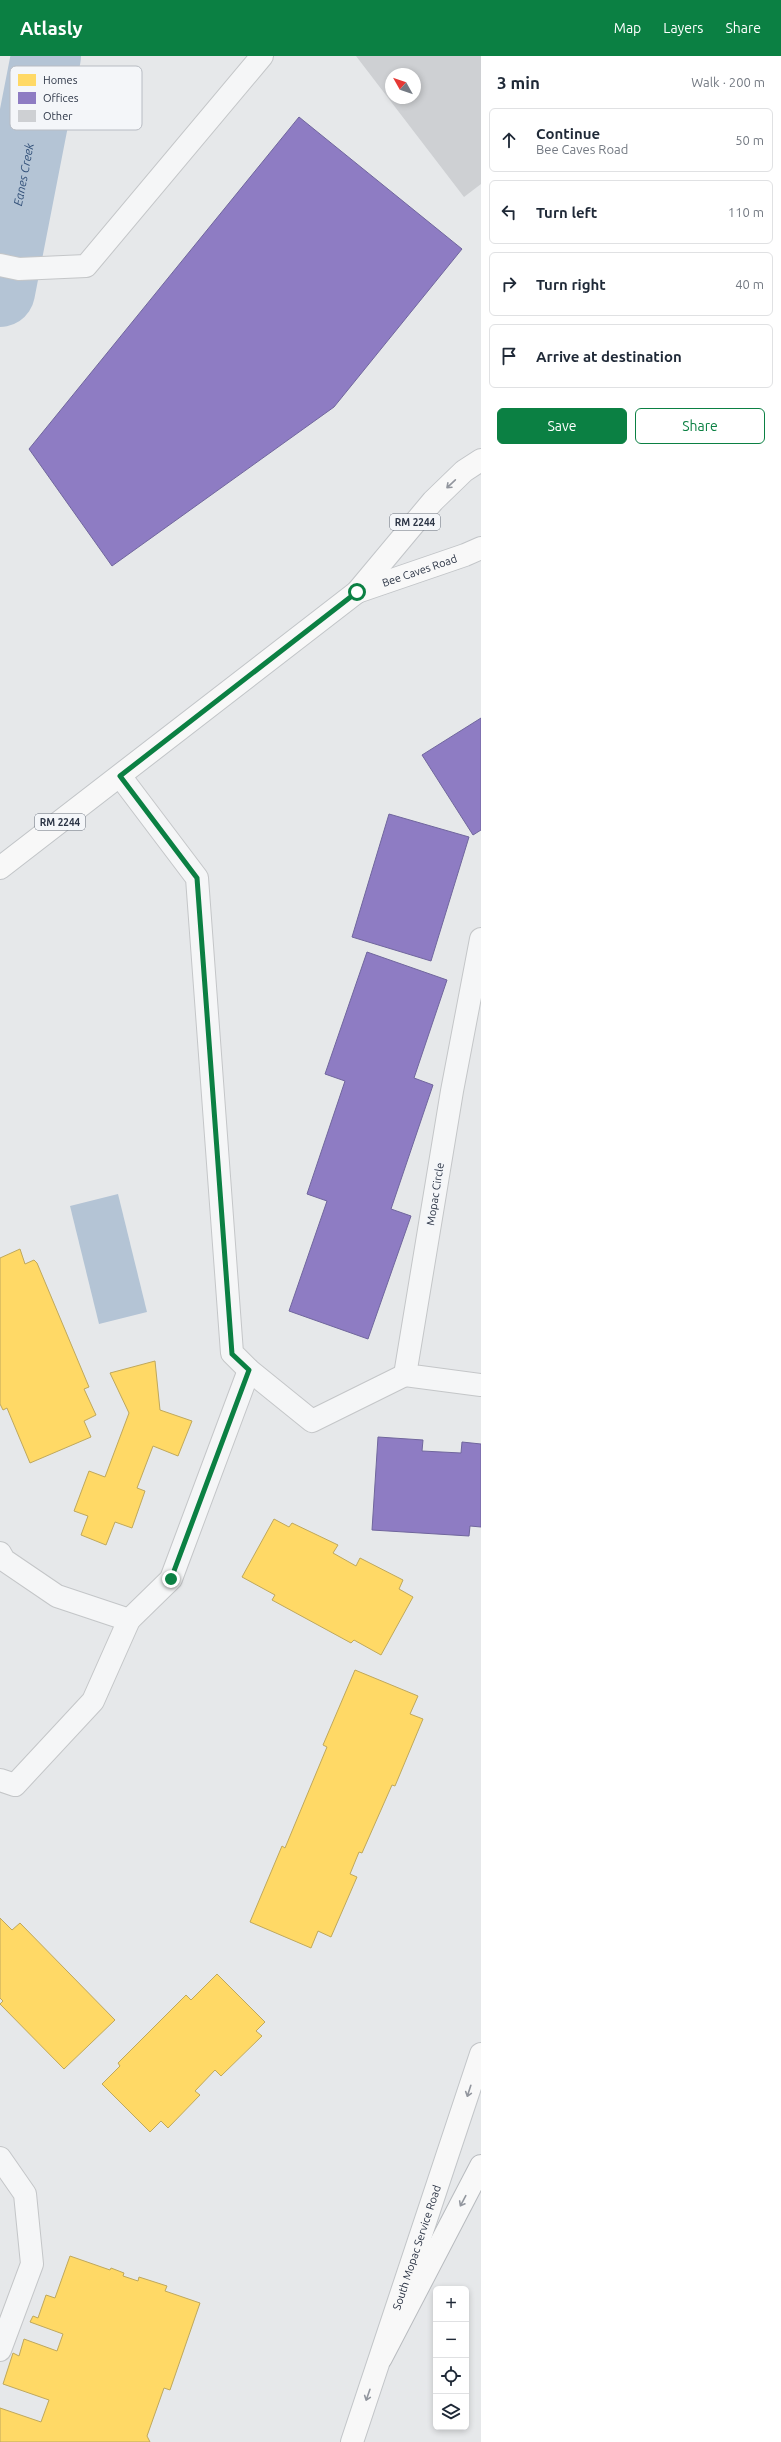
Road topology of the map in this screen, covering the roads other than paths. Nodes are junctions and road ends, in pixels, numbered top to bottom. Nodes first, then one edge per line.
1 (262, 56) edge
2 (9, 267) edge
3 (481, 460) edge
4 (481, 548) edge
5 (357, 592) junction
6 (120, 776) junction
7 (0, 868) edge
8 (481, 939) edge
9 (249, 1370) junction
10 (405, 1375) junction
11 (481, 1384) edge
12 (0, 1554) edge
13 (129, 1620) junction
14 (0, 1780) edge
15 (481, 2054) edge
16 (0, 2158) edge
17 (481, 2166) edge
18 (0, 2350) edge
19 (381, 2358) junction
20 (352, 2442) edge

1 - 2 lane
3 -> 5 main road, Bee Caves Road / RM 2244
4 - 5 main road, Bee Caves Road / RM 2244
5 - 6 main road, Bee Caves Road / RM 2244
6 - 7 main road, Bee Caves Road / RM 2244
6 - 9 lane
8 - 10 lane, Mopac Circle
9 - 10 lane
9 - 13 lane
10 - 11 lane
12 - 13 lane
13 - 14 lane
15 -> 19 main road, South Mopac Service Road
16 - 18 lane
17 -> 19 main road
19 -> 20 main road, South Mopac Service Road

